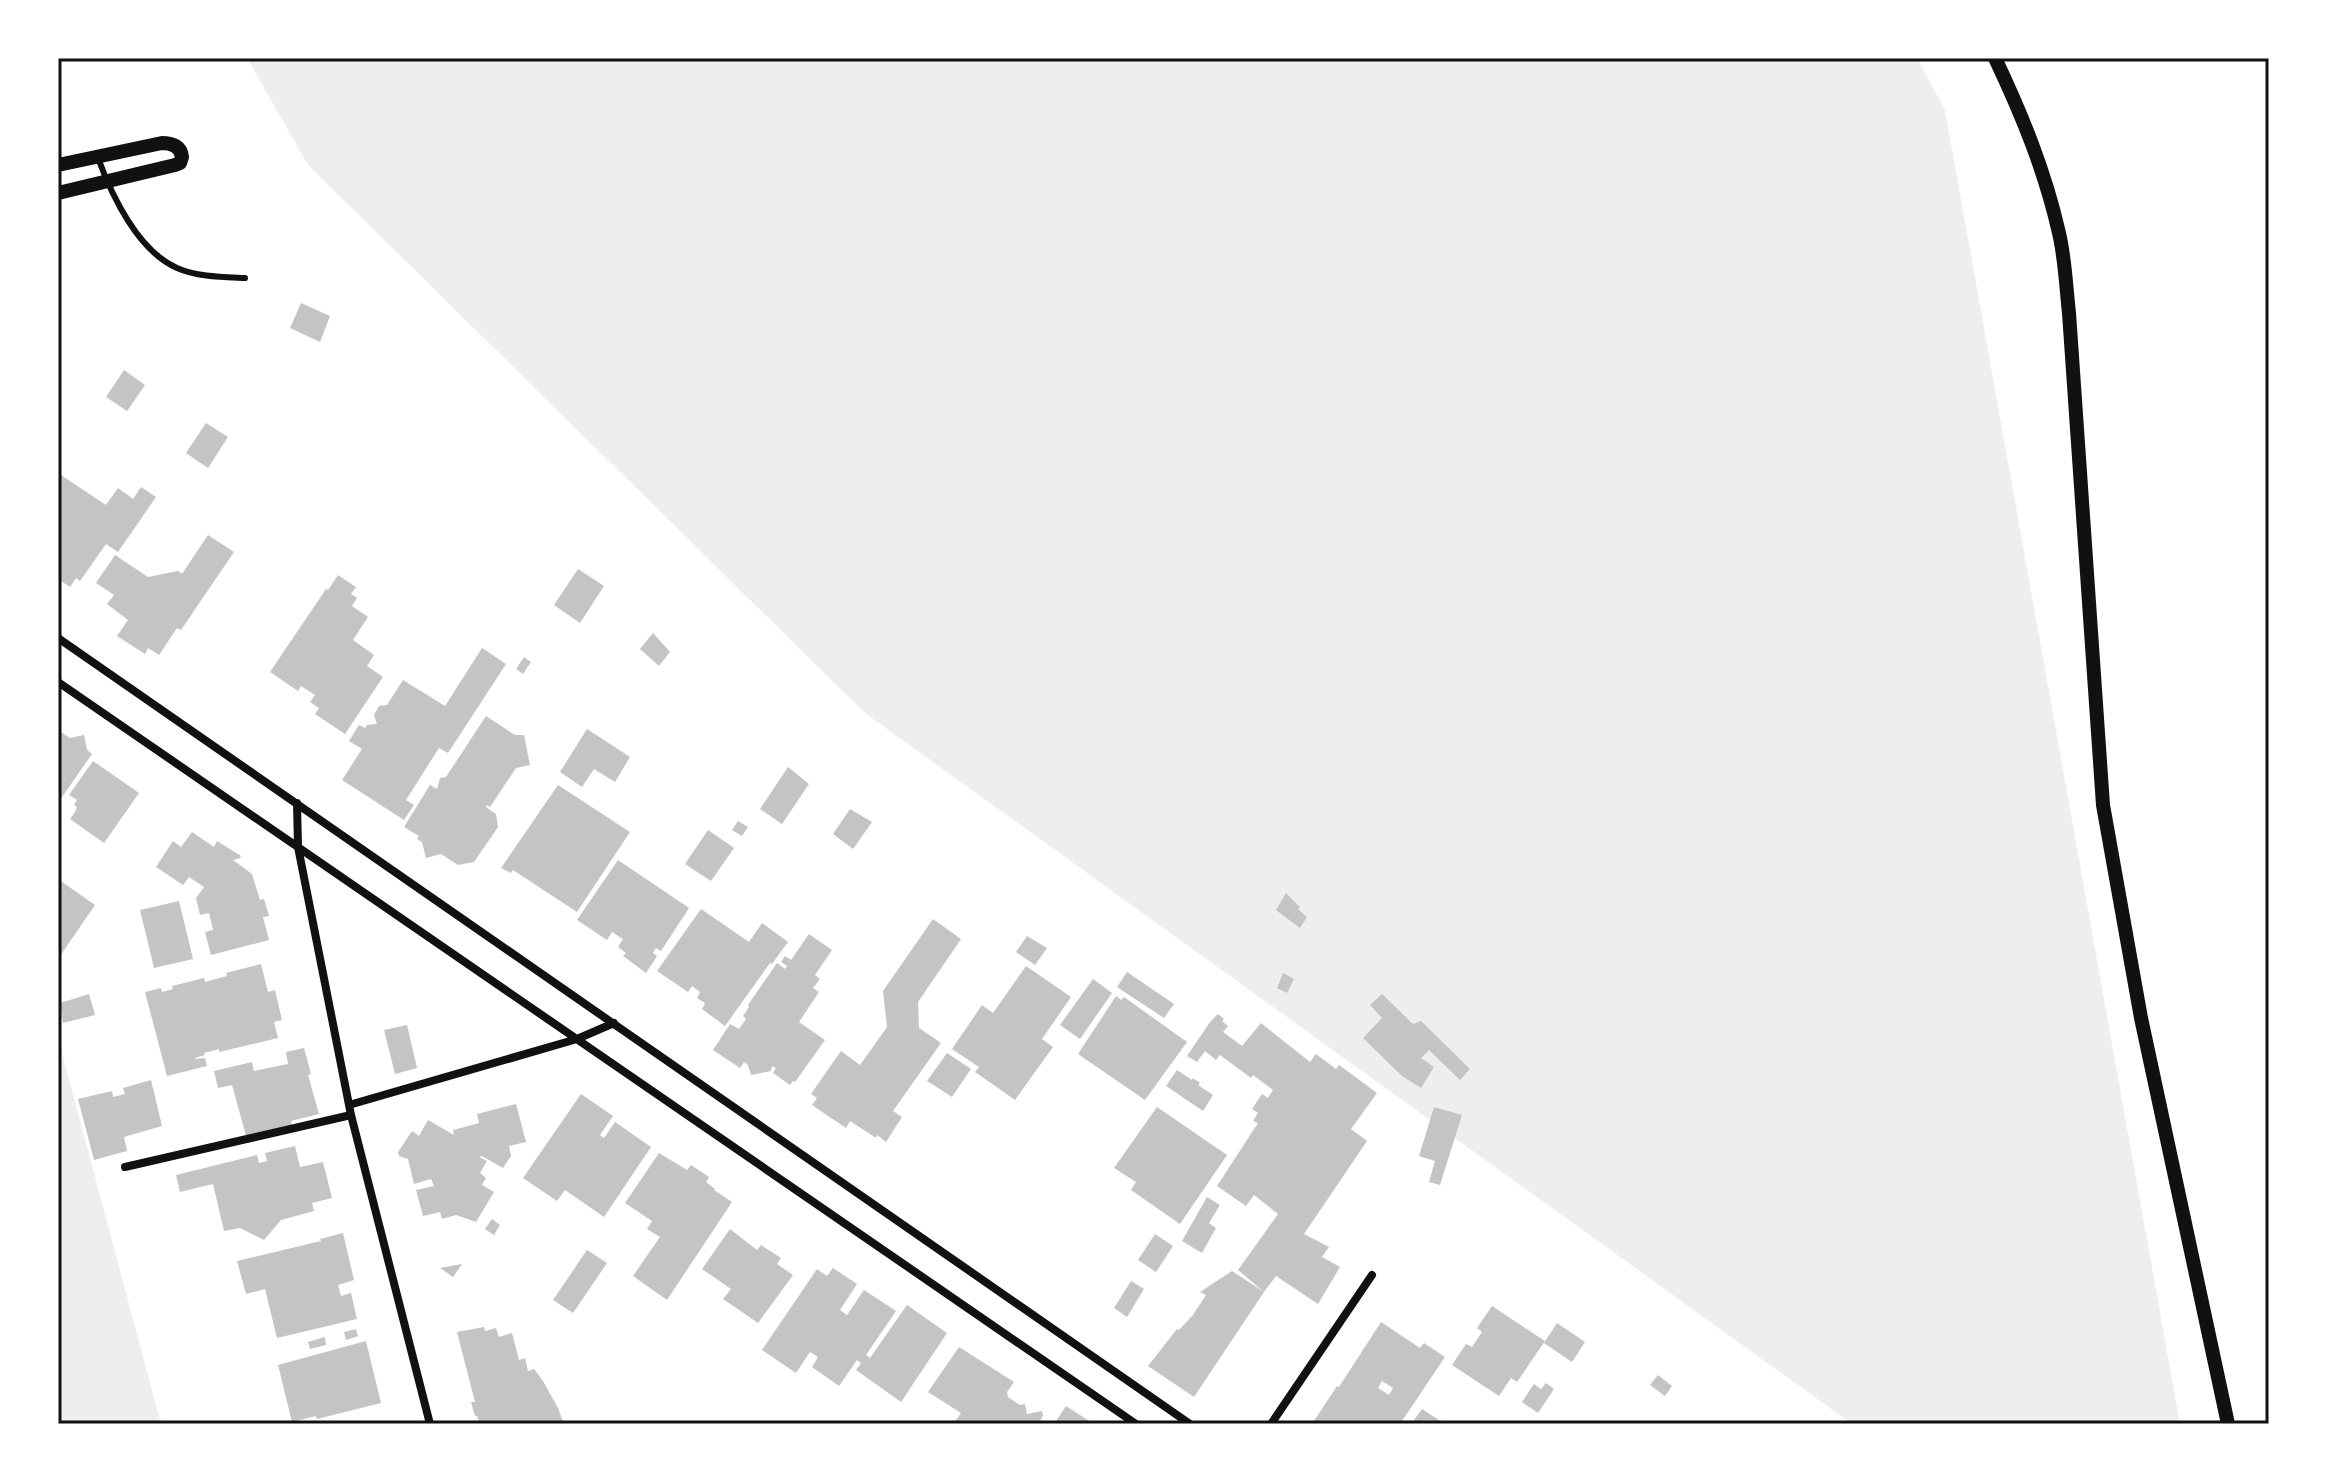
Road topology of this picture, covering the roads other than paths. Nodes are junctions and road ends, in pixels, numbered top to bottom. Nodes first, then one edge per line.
1 (1995, 58) edge
2 (97, 156) junction
3 (58, 165) edge
4 (107, 182) junction
5 (58, 193) edge
6 (245, 278) dead end
7 (58, 638) edge
8 (58, 682) edge
9 (297, 803) junction
10 (298, 847) junction
11 (614, 1023) junction
12 (577, 1039) junction
13 (349, 1105) junction
14 (351, 1115) junction
15 (125, 1167) dead end
16 (1372, 1275) dead end
17 (430, 1424) edge
18 (1136, 1424) edge
19 (1190, 1424) edge
20 (1271, 1424) edge
21 (2228, 1424) edge

1 - 21 street
2 - 3 street
2 - 4 lane
2 - 4 street
4 - 5 street
4 - 6 lane
7 - 9 street
8 - 10 street
9 - 10 street
9 - 11 street
10 - 12 street
10 - 13 street
11 - 12 street
11 - 19 street
12 - 13 street
12 - 18 street
13 - 14 street
14 - 15 street
14 - 17 street
16 - 20 street

